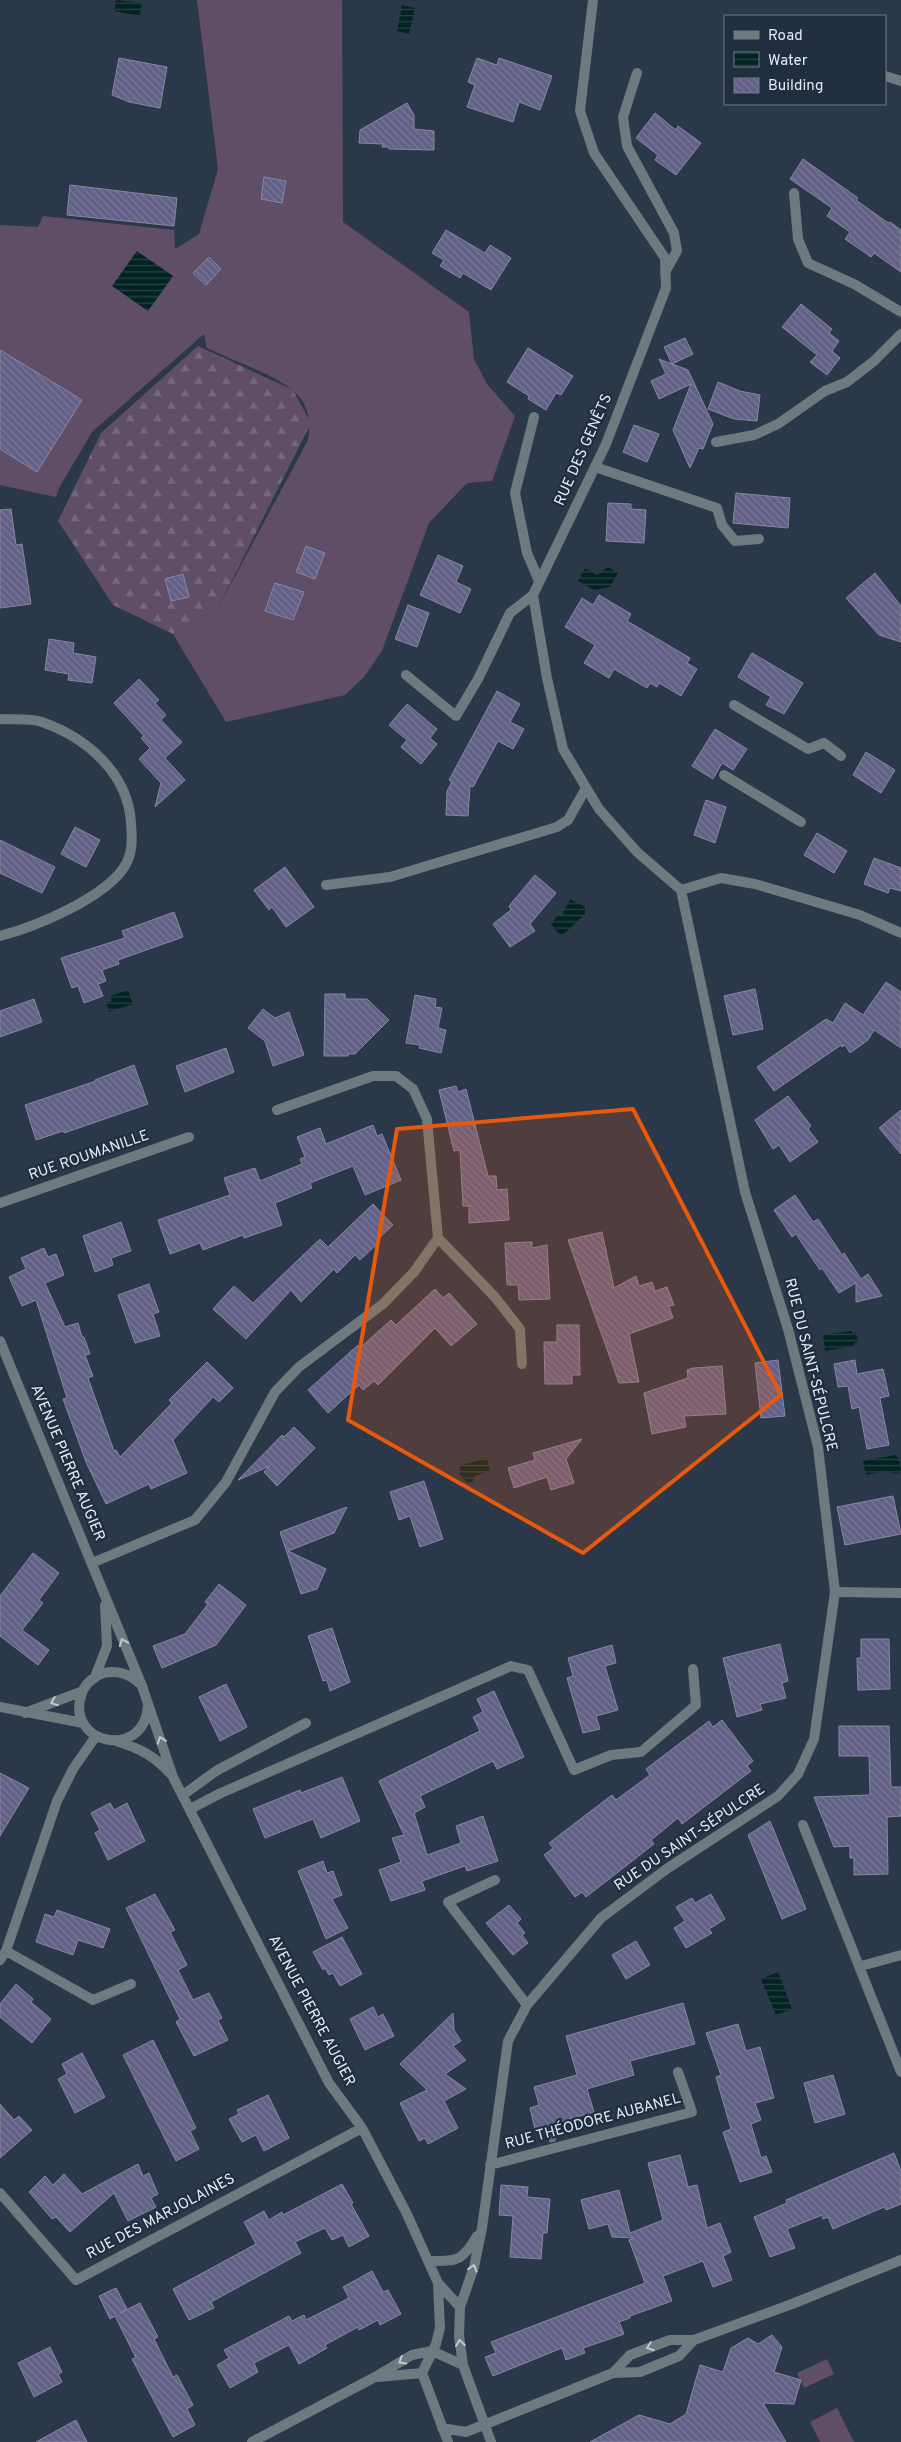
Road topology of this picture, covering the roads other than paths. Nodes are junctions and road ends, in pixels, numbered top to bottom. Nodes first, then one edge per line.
1 (593, 0) edge
2 (637, 73) dead end
3 (886, 76) edge
4 (901, 81) edge
5 (794, 193) dead end
6 (665, 272) junction
7 (901, 312) edge
8 (901, 334) edge
9 (534, 417) dead end
10 (716, 442) dead end
11 (594, 467) junction
12 (759, 539) dead end
13 (539, 581) junction
14 (533, 594) junction
15 (406, 675) dead end
16 (734, 705) dead end
17 (0, 719) edge
18 (841, 756) dead end
19 (724, 775) dead end
20 (586, 788) junction
21 (801, 822) dead end
22 (326, 885) dead end
23 (681, 890) junction
24 (901, 933) edge
25 (0, 936) edge
26 (277, 1110) dead end
27 (189, 1138) dead end
28 (0, 1203) edge
29 (438, 1238) junction
30 (0, 1341) edge
31 (522, 1364) dead end
32 (92, 1562) junction
33 (835, 1592) junction
34 (901, 1593) edge
35 (105, 1597) junction
36 (693, 1669) dead end
37 (95, 1677) junction
38 (142, 1686) junction
39 (83, 1691) junction
40 (148, 1703) junction
41 (0, 1707) edge
42 (24, 1713) junction
43 (83, 1723) junction
44 (306, 1723) dead end
45 (96, 1736) junction
46 (115, 1741) junction
47 (173, 1777) junction
48 (183, 1795) junction
49 (190, 1809) junction
50 (803, 1825) dead end
51 (495, 1880) dead end
52 (3, 1955) edge
53 (901, 1955) edge
54 (861, 1966) junction
55 (131, 1984) dead end
56 (527, 2005) junction
57 (678, 2072) dead end
58 (901, 2072) edge
59 (362, 2128) junction
60 (490, 2165) junction
61 (0, 2194) edge
62 (482, 2228) junction
63 (901, 2260) edge
64 (428, 2262) junction
65 (438, 2283) junction
66 (460, 2307) junction
67 (694, 2340) junction
68 (432, 2351) junction
69 (463, 2365) junction
70 (422, 2373) junction
71 (613, 2373) junction
72 (375, 2377) junction
73 (485, 2422) junction
74 (442, 2428) junction
75 (252, 2442) edge
76 (448, 2442) edge
77 (491, 2442) edge

1 - 6 street, RUE DES GENÊTS
2 - 6 street
3 - 4 street
5 - 7 street
6 - 11 street, RUE DES GENÊTS
8 - 10 street
9 - 13 street
11 - 12 street
11 - 13 street, RUE DES GENÊTS
13 - 14 street, RUE DES GENÊTS
14 - 15 street
14 - 20 street
16 - 18 street
17 - 25 street
19 - 21 street
20 - 22 street
20 - 23 street
23 - 24 street
23 - 33 street, RUE DU SAINT-SÉPULCRE
26 - 29 street
27 - 28 street, RUE ROUMANILLE
29 - 31 street
29 - 32 street
30 - 32 street, AVENUE PIERRE AUGIER
32 - 35 street, AVENUE PIERRE AUGIER
33 - 34 street
33 - 56 street, RUE DU SAINT-SÉPULCRE
35 - 37 street
38 -> 35 street, AVENUE PIERRE AUGIER
36 - 49 street
37 - 38 street
37 - 39 street
38 - 40 street
39 -> 42 street
39 - 43 street
40 - 46 street
47 -> 40 street, AVENUE PIERRE AUGIER
41 - 42 street
42 - 43 street
43 - 45 street
44 - 48 street
45 - 46 street
45 - 52 street
46 - 47 street, AVENUE PIERRE AUGIER
47 - 48 street, AVENUE PIERRE AUGIER
48 - 49 street, AVENUE PIERRE AUGIER
49 - 59 street, AVENUE PIERRE AUGIER
50 - 54 street
51 - 56 street
52 - 55 street
53 - 54 street
54 - 58 street
56 - 60 street, RUE DU SAINT-SÉPULCRE
57 - 60 street, RUE THÉODORE AUBANEL
59 - 61 street, RUE DES MARJOLAINES
59 - 64 street, AVENUE PIERRE AUGIER
60 - 62 street, RUE DU SAINT-SÉPULCRE
62 - 64 street, RUE DU SAINT-SÉPULCRE
66 -> 62 street, RUE DU SAINT-SÉPULCRE
63 - 67 street
64 - 65 street, AVENUE PIERRE AUGIER
65 - 66 street, AVENUE PIERRE AUGIER
65 - 68 street, AVENUE PIERRE AUGIER
69 -> 66 street
67 - 71 street
67 -> 71 street
68 - 69 street
68 - 70 street, AVENUE PIERRE AUGIER
68 -> 72 street
69 - 73 street
70 - 72 street
70 - 74 street
71 - 73 street
72 - 75 street
73 - 74 street
73 - 77 street
74 - 76 street

